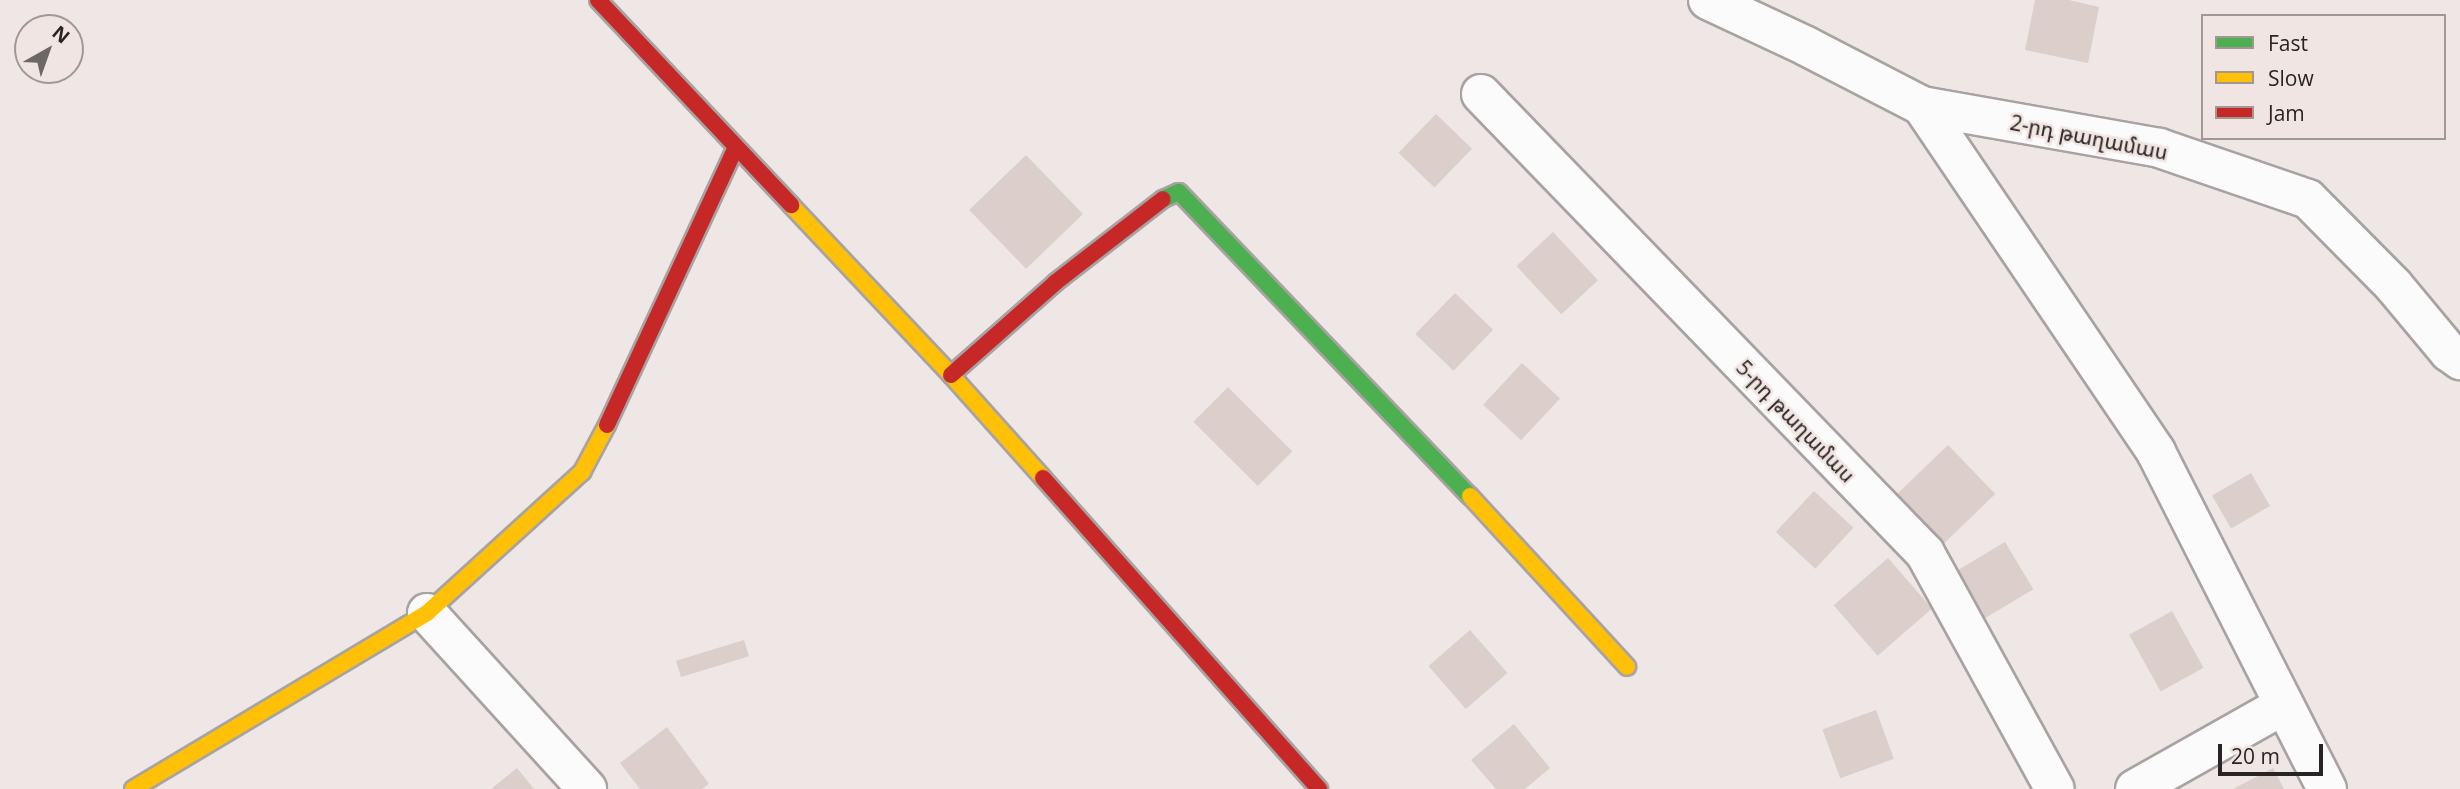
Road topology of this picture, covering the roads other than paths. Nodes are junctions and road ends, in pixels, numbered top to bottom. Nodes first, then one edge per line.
1 (598, 0) edge
2 (1708, 0) edge
3 (1481, 94) dead end
4 (1922, 106) junction
5 (736, 147) junction
6 (2460, 360) edge
7 (951, 375) junction
8 (427, 613) junction
9 (1627, 667) dead end
10 (2284, 705) junction
11 (149, 785) edge
12 (587, 789) edge
13 (1319, 789) edge
14 (2055, 789) edge
15 (2135, 789) edge
16 (2328, 789) edge

1 - 5 street
2 - 4 street, 2-րդ թաղամաս
3 - 14 street, 5-րդ թաղամաս
4 - 6 street, 2-րդ թաղամաս
4 - 10 street
5 - 7 street
5 - 8 street
7 - 9 street
7 - 13 street
8 - 11 street
8 - 12 street
10 - 15 street
10 - 16 street

